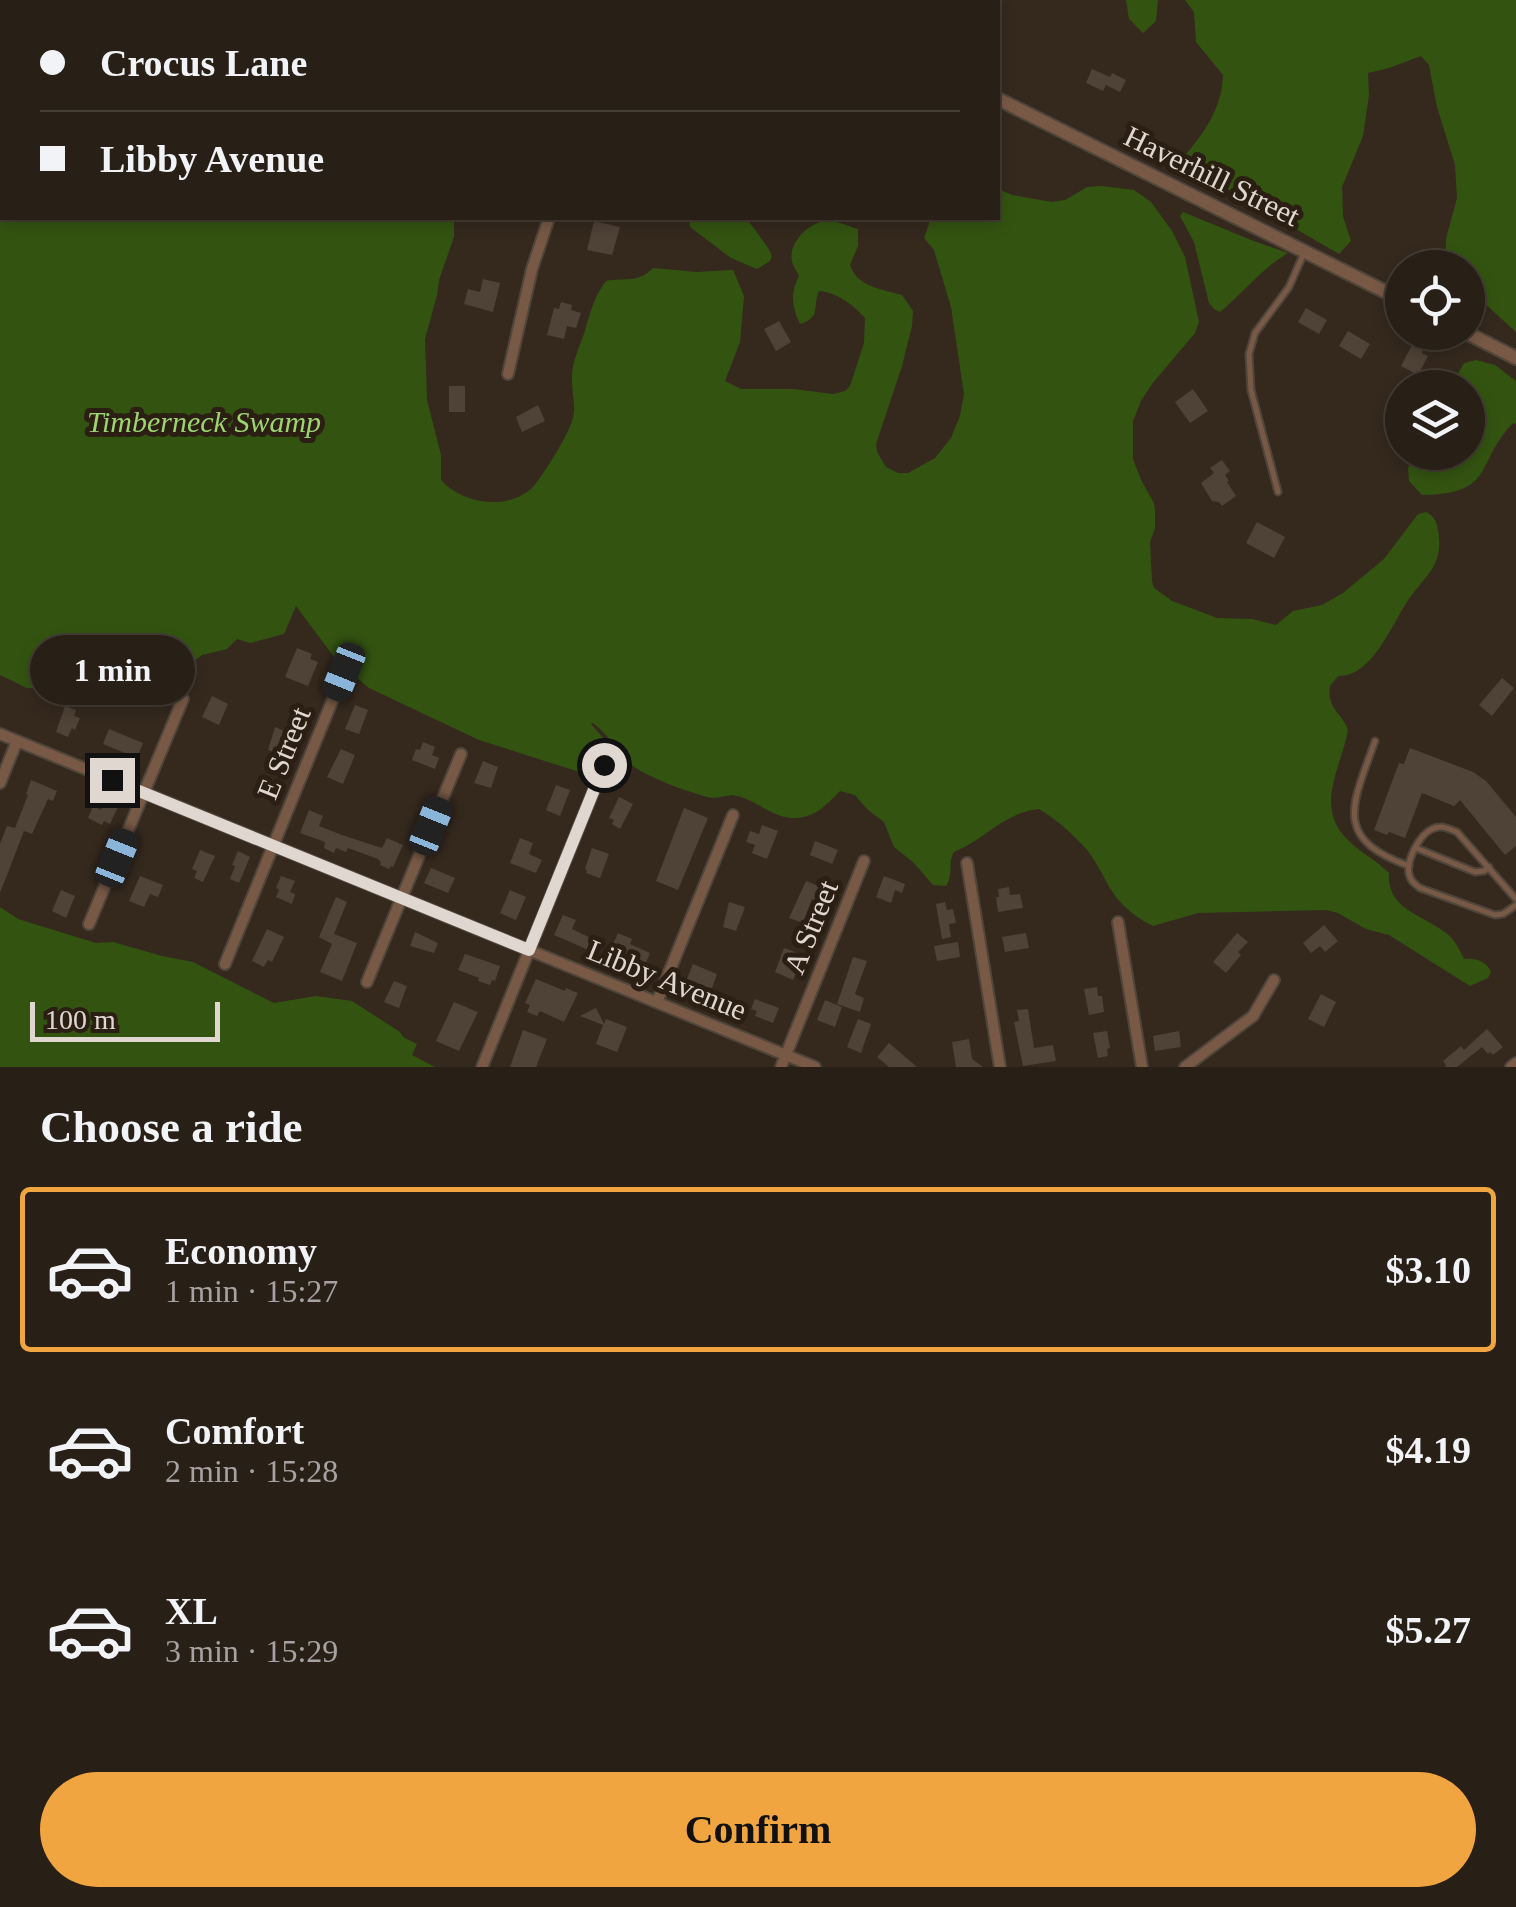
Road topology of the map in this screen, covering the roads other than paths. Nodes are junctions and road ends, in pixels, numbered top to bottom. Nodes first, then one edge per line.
1 (1000, 101) edge
2 (548, 220) edge
3 (1306, 251) junction
4 (1385, 291) edge
5 (1485, 342) edge
6 (1516, 358) edge
7 (508, 374) dead end
8 (1278, 492) dead end
9 (344, 672) dead end
10 (183, 699) dead end
11 (0, 734) edge
12 (18, 741) junction
13 (1375, 741) dead end
14 (460, 754) dead end
15 (604, 765) dead end
16 (0, 782) edge
17 (144, 792) junction
18 (733, 815) dead end
19 (273, 846) junction
20 (1416, 848) junction
21 (864, 860) dead end
22 (966, 863) dead end
23 (1410, 866) junction
24 (1489, 867) junction
25 (402, 898) junction
26 (1516, 902) edge
27 (1118, 922) dead end
28 (89, 924) dead end
29 (529, 950) junction
30 (225, 964) dead end
31 (1274, 980) dead end
32 (368, 982) dead end
33 (657, 1002) junction
34 (786, 1055) junction
35 (482, 1067) edge
36 (780, 1067) edge
37 (815, 1067) edge
38 (1000, 1067) edge
39 (1142, 1067) edge
40 (1186, 1067) edge

1 - 3 street, Haverhill Street
2 - 7 street
3 - 4 street, Haverhill Street
3 - 8 lane
5 - 6 street
9 - 19 street, E Street
10 - 17 street
11 - 12 street, Libby Avenue
12 - 16 street
12 - 17 street, Libby Avenue
13 - 23 lane
14 - 25 street
15 - 29 street
17 - 19 street, Libby Avenue
17 - 28 street
18 - 33 street
19 - 25 street, Libby Avenue
19 - 30 street, E Street
20 - 23 lane
20 - 24 lane
20 - 24 lane
21 - 34 street, A Street
22 - 38 street
23 - 26 lane
24 - 26 lane
25 - 29 street, Libby Avenue
25 - 32 street
27 - 39 street
29 - 33 street, Libby Avenue
29 - 35 street
31 - 40 street
33 - 34 street, Libby Avenue
34 - 36 street, A Street
34 - 37 street, Libby Avenue

